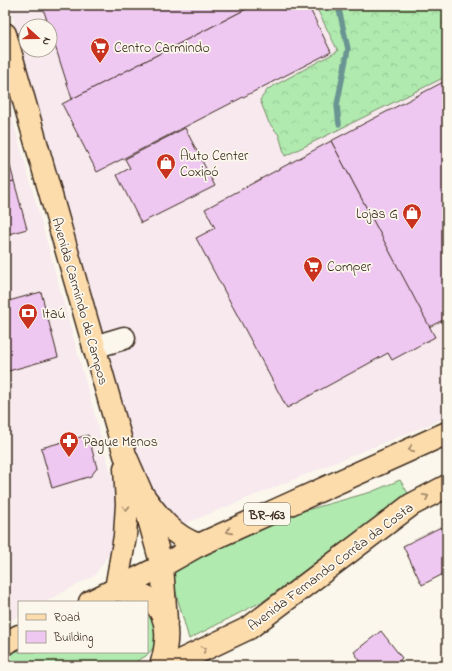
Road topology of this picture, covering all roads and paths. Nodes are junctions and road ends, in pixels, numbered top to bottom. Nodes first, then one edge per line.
1 (5, 34) edge
2 (124, 338) dead end
3 (94, 347) junction
4 (447, 433) edge
5 (125, 455) junction
6 (447, 486) edge
7 (142, 494) junction
8 (199, 545) junction
9 (162, 566) junction
10 (116, 590) junction
11 (92, 601) edge
12 (166, 623) junction
13 (18, 636) edge
14 (5, 643) edge
15 (160, 666) edge
16 (169, 666) edge

1 - 3 main road, Avenida Carmindo de Campos
2 - 3 lane
3 - 5 main road, Avenida Carmindo de Campos
4 -> 8 main road, BR-163
5 - 7 main road, Avenida Carmindo de Campos
5 -> 10 main road
16 -> 6 main road, Avenida Fernando Corrêa da Costa
7 - 8 main road
7 - 9 main road, Avenida Carmindo de Campos
8 - 9 main road, BR-163
9 - 10 main road, BR-163
9 - 12 main road, Avenida Carmindo de Campos
10 - 11 main road, BR-163
10 - 12 main road
12 - 15 main road, Avenida Carmindo de Campos
13 - 14 main road

